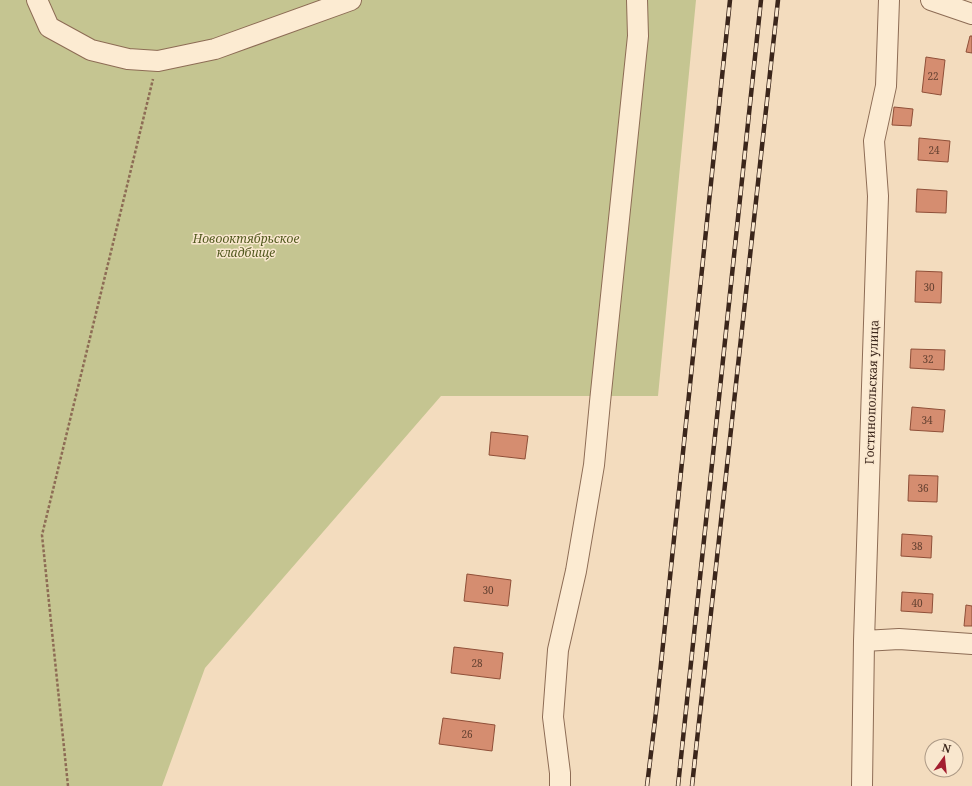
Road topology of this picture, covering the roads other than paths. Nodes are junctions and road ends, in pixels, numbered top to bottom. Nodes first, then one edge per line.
1 (37, 0) edge
2 (351, 0) edge
3 (637, 0) edge
4 (889, 0) edge
5 (931, 0) edge
6 (972, 14) edge
7 (864, 641) junction
8 (972, 644) edge
9 (560, 786) edge
10 (862, 786) edge

1 - 2 street
3 - 9 street
4 - 7 street, Гостинопольская улица
5 - 6 street
7 - 8 street
7 - 10 street, Гостинопольская улица

